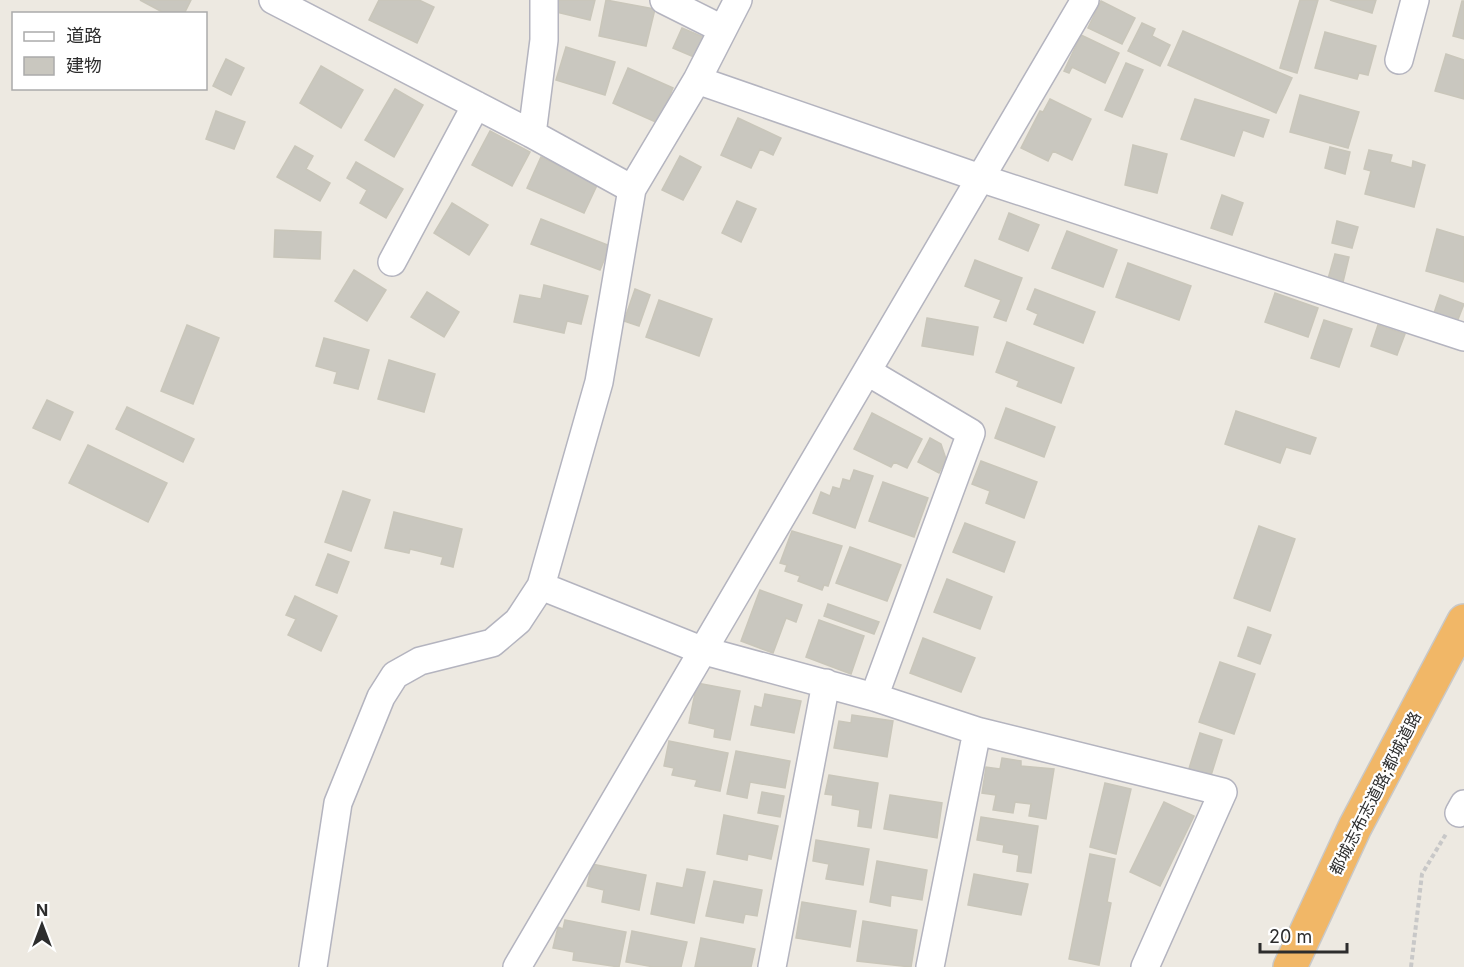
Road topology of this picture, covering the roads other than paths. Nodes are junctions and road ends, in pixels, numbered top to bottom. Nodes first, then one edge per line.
1 (273, 0) edge
2 (544, 0) edge
3 (664, 0) edge
4 (738, 0) edge
5 (1085, 0) edge
6 (1415, 0) edge
7 (722, 29) junction
8 (1400, 60) dead end
9 (697, 80) junction
10 (477, 105) junction
11 (532, 134) junction
12 (980, 178) junction
13 (632, 189) junction
14 (392, 262) dead end
15 (1462, 332) edge
16 (868, 372) junction
17 (542, 586) junction
18 (1464, 621) edge
19 (701, 650) junction
20 (826, 683) junction
21 (874, 697) junction
22 (977, 732) junction
23 (313, 967) edge
24 (517, 967) edge
25 (772, 967) edge
26 (930, 967) edge
27 (1145, 967) edge
28 (1290, 967) edge

1 - 10 street
2 - 11 street
3 - 7 street
4 - 7 street
5 - 12 street
6 - 8 street
7 - 9 street
9 - 12 street
9 - 13 street
10 - 11 street
10 - 14 street
11 - 13 street
12 - 15 street
12 - 16 street
13 - 17 street
16 - 19 street
16 - 21 street
17 - 19 street
17 - 23 street
18 - 28 highway, 都城志布志道路;都城道路
19 - 20 street
19 - 24 street
20 - 21 street
20 - 25 street
21 - 22 street
22 - 26 street
22 - 27 street

